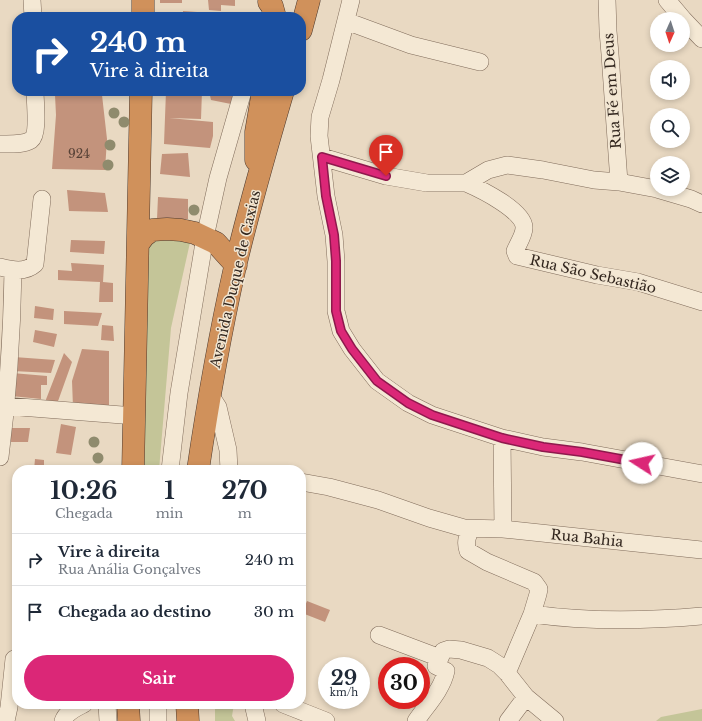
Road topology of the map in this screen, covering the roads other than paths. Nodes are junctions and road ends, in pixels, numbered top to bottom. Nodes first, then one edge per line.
1 (32, 0) edge
2 (143, 0) edge
3 (309, 0) edge
4 (351, 0) edge
5 (607, 0) edge
6 (667, 0) edge
7 (33, 12) edge
8 (143, 12) edge
9 (306, 12) edge
10 (677, 12) edge
11 (346, 21) junction
12 (690, 26) edge
13 (702, 39) edge
14 (480, 62) dead end
15 (35, 96) edge
16 (141, 96) edge
17 (243, 96) edge
18 (262, 96) edge
19 (282, 96) edge
20 (0, 144) edge
21 (322, 157) junction
22 (260, 172) junction
23 (619, 182) junction
24 (466, 183) junction
25 (650, 188) edge
26 (681, 196) edge
27 (42, 198) dead end
28 (702, 204) edge
29 (205, 237) junction
30 (138, 244) junction
31 (236, 265) junction
32 (6, 269) edge
33 (702, 302) edge
34 (209, 393) junction
35 (7, 406) junction
36 (135, 416) junction
37 (502, 438) junction
38 (0, 457) edge
39 (133, 465) edge
40 (171, 465) edge
41 (199, 465) edge
42 (230, 465) edge
43 (702, 474) edge
44 (306, 483) edge
45 (471, 529) junction
46 (503, 529) junction
47 (702, 550) edge
48 (532, 614) junction
49 (702, 616) edge
50 (379, 635) dead end
51 (440, 658) junction
52 (10, 660) edge
53 (507, 673) junction
54 (526, 697) junction
55 (107, 709) edge
56 (128, 709) edge
57 (158, 709) edge
58 (187, 709) edge
59 (254, 709) edge
60 (296, 709) edge
61 (83, 710) edge
62 (6, 721) edge
63 (63, 721) edge
64 (108, 721) edge
65 (129, 721) edge
66 (158, 721) edge
67 (188, 721) edge
68 (257, 721) edge
69 (326, 721) edge
70 (416, 721) edge
71 (508, 721) edge
72 (555, 721) edge

1 - 7 street
2 - 8 highway
3 - 9 highway
4 - 11 street
5 - 23 street, Rua Fé em Deus
6 - 10 street
11 - 14 street
11 - 21 street
12 - 13 street
15 - 20 street
16 - 30 highway
17 - 29 street
18 - 22 highway
19 - 22 highway, Avenida Duque de Caxias
21 - 24 street
21 - 37 street
22 - 31 highway, Avenida Duque de Caxias
23 - 24 street
23 - 25 street
24 - 33 street, Rua São Sebastião
26 - 28 street
27 - 32 street
29 - 30 highway
29 - 31 highway
29 - 40 street
30 - 36 highway
31 - 34 highway, Avenida Duque de Caxias
32 - 35 street
34 - 41 highway, Avenida Duque de Caxias
34 - 42 street
35 - 36 street
35 - 38 street
36 - 39 highway
37 - 43 street
37 - 46 street
44 - 45 street, Rua Bahia
45 - 46 street, Rua Bahia
45 - 48 street
46 - 47 street, Rua Bahia
48 - 49 street
48 - 53 street
50 - 51 street
51 - 53 street
51 - 70 street
52 - 62 street
53 - 54 street
54 - 71 street
54 - 72 street
55 - 64 street
56 - 65 highway
57 - 66 street
58 - 67 highway
59 - 68 street
60 - 69 street
61 - 63 street

